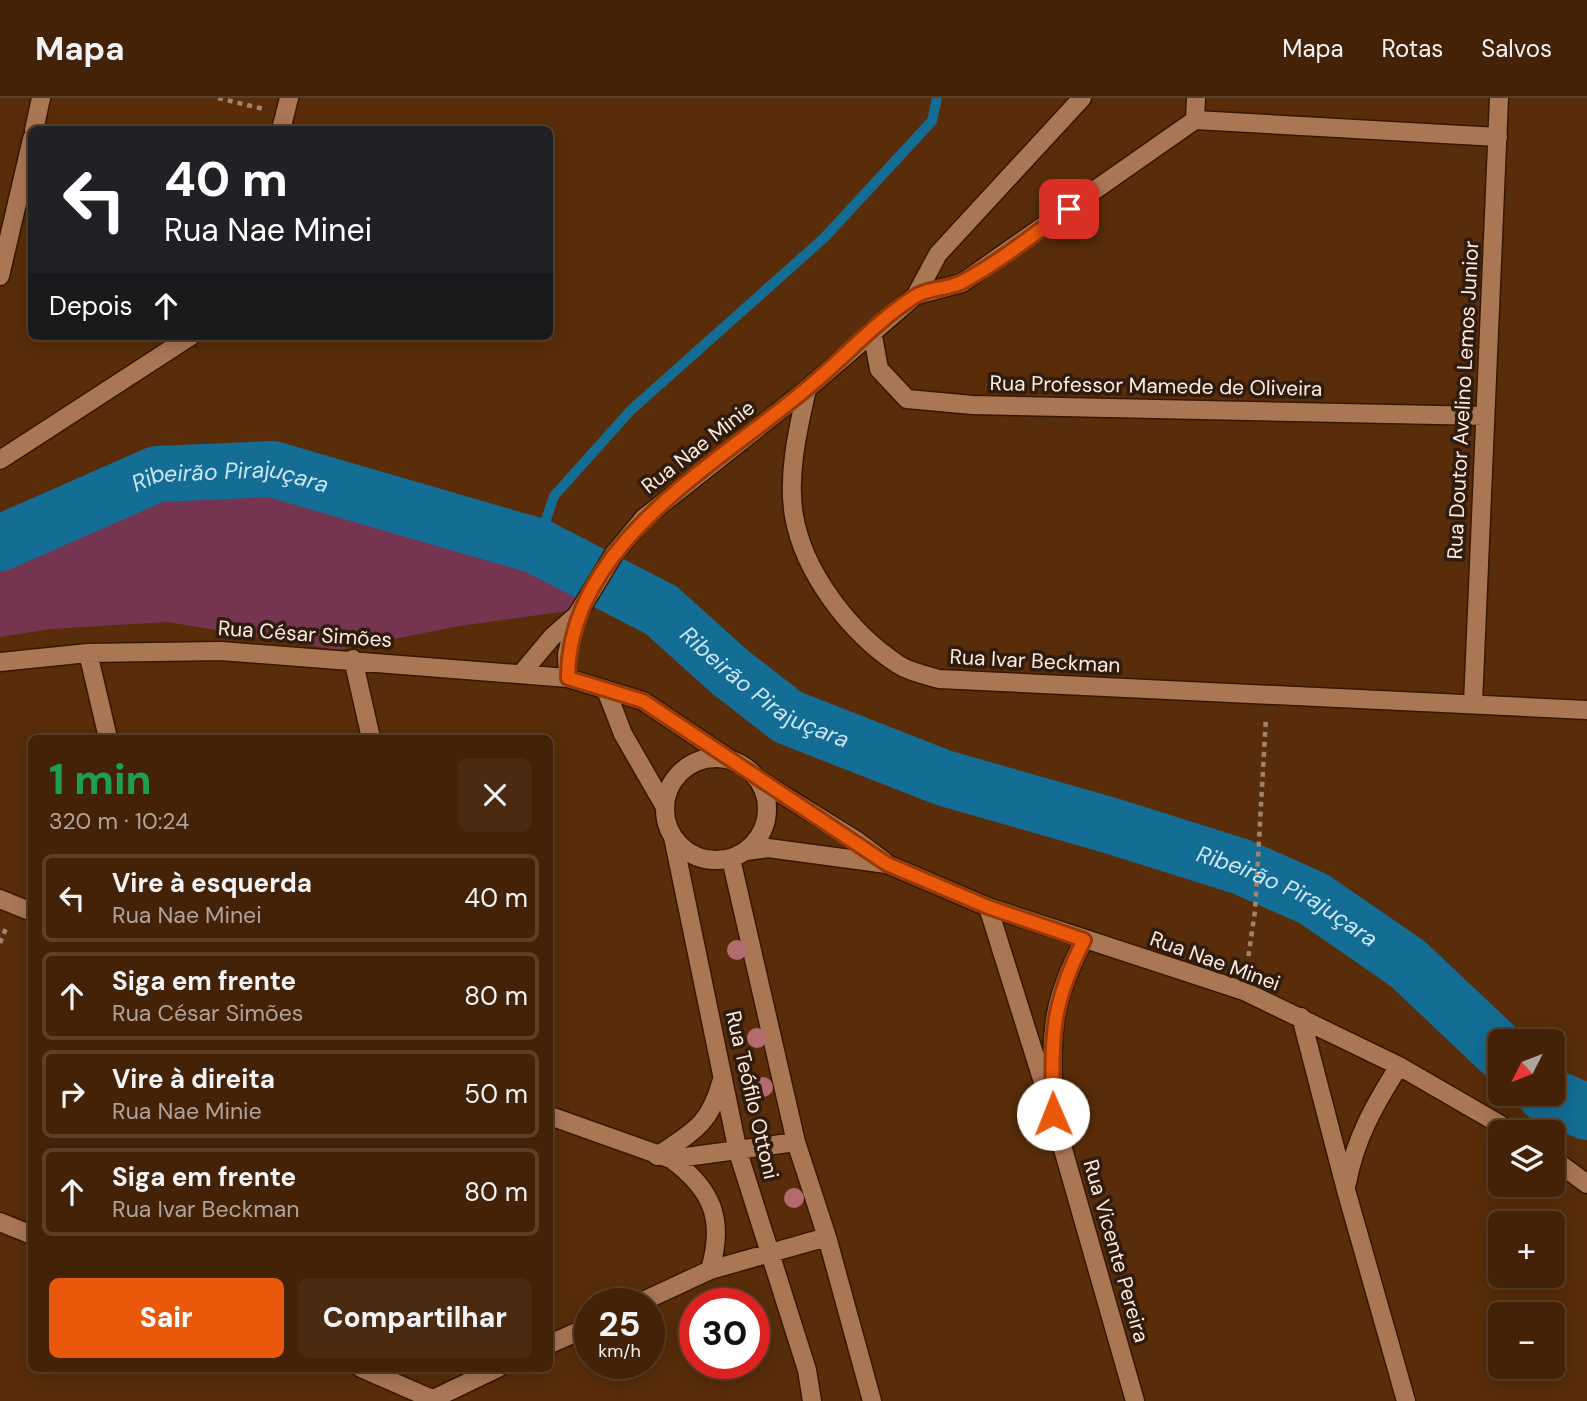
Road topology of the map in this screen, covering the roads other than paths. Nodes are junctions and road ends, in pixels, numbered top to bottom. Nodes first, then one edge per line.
1 (41, 98) edge
2 (1082, 98) edge
3 (1196, 98) edge
4 (1499, 98) edge
5 (1195, 120) junction
6 (35, 126) edge
7 (1499, 137) junction
8 (28, 156) edge
9 (0, 276) edge
10 (916, 295) junction
11 (872, 331) junction
12 (185, 340) edge
13 (807, 389) junction
14 (1485, 416) junction
15 (0, 460) edge
16 (579, 612) junction
17 (88, 653) junction
18 (353, 659) junction
19 (0, 662) edge
20 (521, 674) junction
21 (568, 678) junction
22 (606, 690) junction
23 (1473, 704) junction
24 (1587, 710) edge
25 (107, 735) edge
26 (370, 735) edge
27 (734, 762) junction
28 (756, 778) junction
29 (665, 807) junction
30 (673, 837) junction
31 (738, 855) junction
32 (887, 864) junction
33 (0, 900) edge
34 (988, 907) junction
35 (28, 910) edge
36 (1084, 940) junction
37 (1301, 1017) junction
38 (1399, 1066) junction
39 (723, 1080) junction
40 (1053, 1114) junction
41 (553, 1117) edge
42 (1492, 1120) edge
43 (796, 1142) junction
44 (737, 1152) junction
45 (664, 1158) junction
46 (1565, 1168) edge
47 (1587, 1184) edge
48 (1346, 1190) junction
49 (0, 1222) edge
50 (28, 1233) edge
51 (827, 1237) junction
52 (771, 1250) junction
53 (710, 1270) junction
54 (665, 1291) edge
55 (574, 1333) edge
56 (553, 1343) edge
57 (370, 1372) edge
58 (490, 1372) edge
59 (430, 1400) edge
60 (812, 1401) edge
61 (872, 1401) edge
62 (1135, 1401) edge
63 (1406, 1401) edge

1 - 6 street
2 - 10 street
3 - 5 street
4 - 7 street, Rua Doutor Avelino Lemos Junior
5 - 7 street
5 - 10 street
7 - 14 street, Rua Doutor Avelino Lemos Junior
8 - 9 street
10 - 11 street
11 - 13 street
11 - 14 street, Rua Professor Mamede de Oliveira
12 - 15 street
13 - 16 street, Rua Nae Minie
13 - 23 street, Rua Ivar Beckman
14 - 23 street, Rua Doutor Avelino Lemos Junior
16 - 20 street, Rua Nae Minie
16 - 21 street, Rua Nae Minie
17 - 18 street, Rua César Simões
17 - 19 street, Rua César Simões
17 - 25 street
18 - 20 street, Rua César Simões
18 - 26 street
20 - 21 street, Rua César Simões
21 - 22 street, Rua César Simões
22 - 27 street, Rua César Simões
22 - 29 street
23 - 24 street, Rua Ivar Beckman
27 - 28 street
27 - 29 street
28 - 31 street
28 - 32 street, Rua Nae Minei
29 - 30 street
30 - 31 street
30 - 39 street, Rua Teófilo Ottoni
31 - 32 street, Rua Nae Minei
31 - 43 street, Rua Teófilo Ottoni
32 - 34 street, Rua Nae Minei
33 - 35 street
34 - 36 street, Rua Nae Minei
34 - 40 street, Rua Vicente Pereira
36 - 37 street, Rua Nae Minei
36 - 40 street, Rua Vicente Pereira
37 - 38 street, Rua Nae Minei
37 - 48 street
38 - 42 street, Rua Nae Minei
38 - 48 street
39 - 44 street, Rua Teófilo Ottoni
39 - 45 street
40 - 62 street, Rua Vicente Pereira
41 - 45 street
43 - 44 street
43 - 51 street, Rua Teófilo Ottoni
44 - 45 street
44 - 52 street, Rua Teófilo Ottoni
45 - 53 street
46 - 47 street
48 - 63 street
49 - 50 street
51 - 52 street
51 - 61 street, Rua Teófilo Ottoni
52 - 53 street
52 - 60 street, Rua Teófilo Ottoni
53 - 54 street
55 - 56 street
57 - 59 street
58 - 59 street

